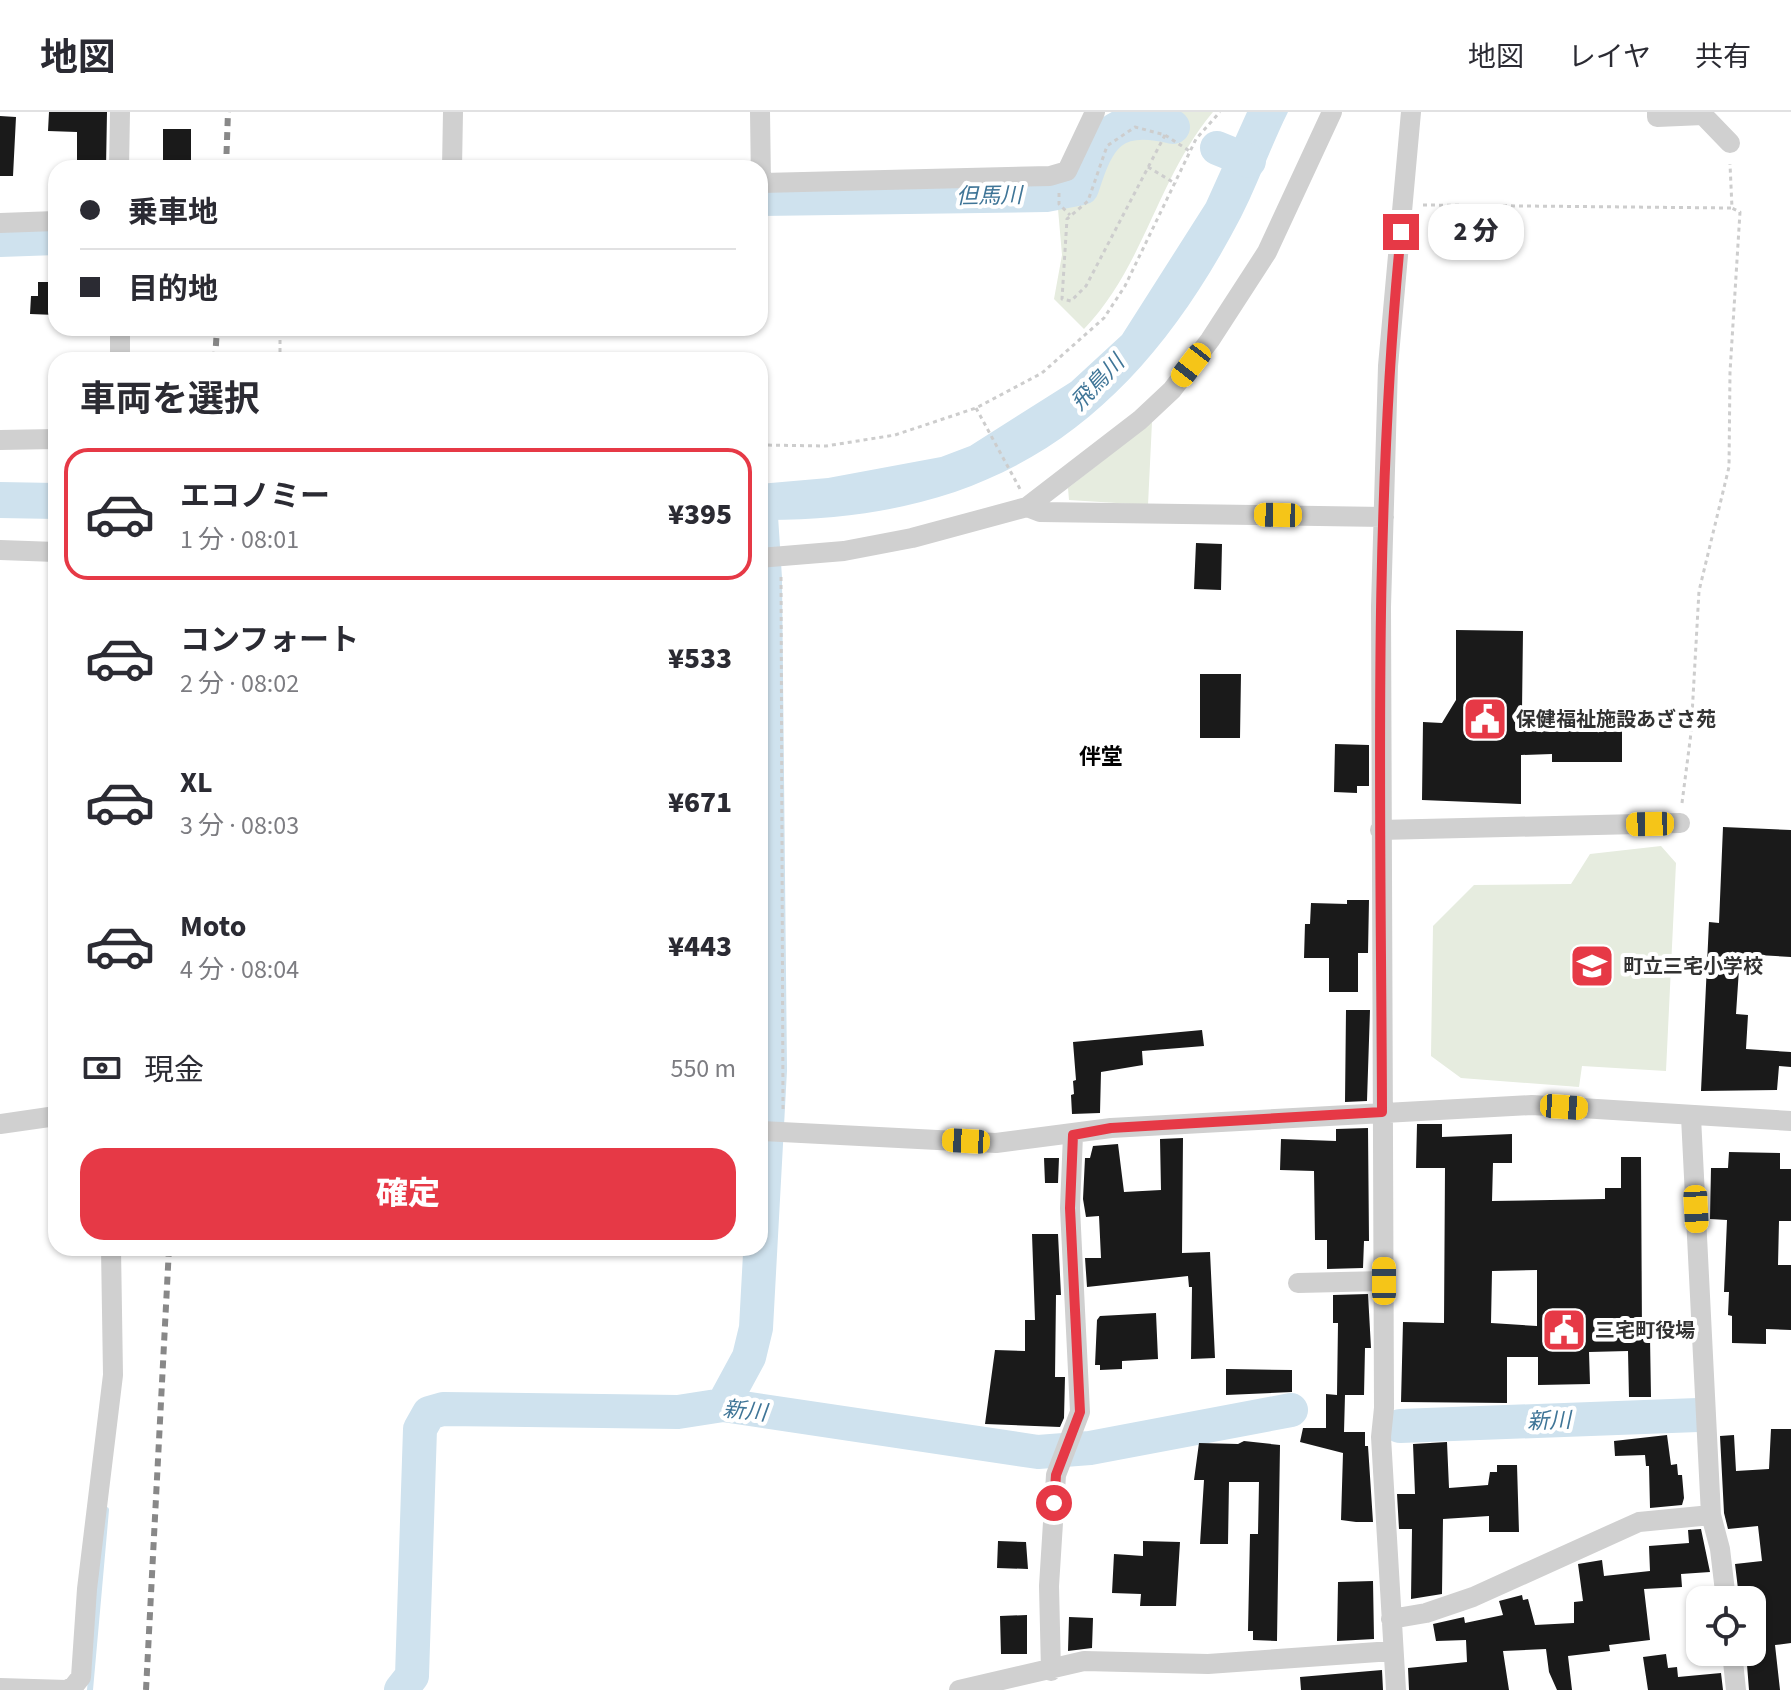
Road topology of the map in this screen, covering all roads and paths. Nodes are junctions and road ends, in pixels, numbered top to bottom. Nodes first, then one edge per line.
1 (120, 112) edge
2 (453, 112) edge
3 (760, 112) edge
4 (1094, 112) edge
5 (1220, 112) edge
6 (1332, 112) edge
7 (1411, 112) edge
8 (1657, 112) edge
9 (1165, 135) junction
10 (1730, 143) joint
11 (1191, 152) junction
12 (119, 160) edge
13 (452, 160) edge
14 (761, 160) edge
15 (1148, 167) junction
16 (1060, 173) junction
17 (768, 183) edge
18 (1176, 184) junction
19 (1403, 205) junction
20 (1732, 208) junction
21 (1070, 215) junction
22 (48, 221) edge
23 (0, 223) edge
24 (978, 410) junction
25 (48, 439) edge
26 (0, 440) edge
27 (768, 445) edge
28 (1023, 498) junction
29 (1384, 517) junction
30 (0, 550) edge
31 (48, 552) edge
32 (770, 558) edge
33 (1680, 823) joint
34 (1380, 830) junction
35 (1382, 1112) junction
36 (48, 1117) edge
37 (1691, 1117) junction
38 (1791, 1121) edge
39 (0, 1124) edge
40 (768, 1132) edge
41 (784, 1133) junction
42 (1073, 1135) junction
43 (111, 1256) edge
44 (1384, 1281) junction
45 (1298, 1283) dead end
46 (1711, 1515) junction
47 (1724, 1586) edge
48 (1391, 1619) junction
49 (1392, 1651) junction
50 (1733, 1666) edge
51 (1051, 1671) junction
52 (0, 1688) edge
53 (959, 1690) edge
54 (1396, 1690) edge
55 (1736, 1690) edge

1 - 12 street
2 - 13 street
3 - 14 street
4 - 16 street
5 - 11 path
6 - 28 street
7 - 19 street
8 - 10 street
9 - 11 path
9 - 15 path
9 - 21 path
10 - 20 path
11 - 18 path
15 - 18 path
15 - 21 path
16 - 17 street
16 - 21 path
18 - 24 path
19 - 20 path
19 - 29 street
20 - 33 path
22 - 23 street
24 - 27 path
24 - 28 path
25 - 26 street
28 - 29 street
28 - 32 street
29 - 34 street
30 - 31 street
32 - 41 path
33 - 34 street
34 - 35 street
35 - 37 street
35 - 42 street
35 - 44 street
36 - 39 street
37 - 38 street
37 - 46 street
40 - 41 street
41 - 42 street
42 - 51 street
43 - 52 street
44 - 45 street
44 - 48 street
46 - 47 street
46 - 48 street
48 - 49 street
49 - 51 street
49 - 54 street
50 - 55 street
51 - 53 street

